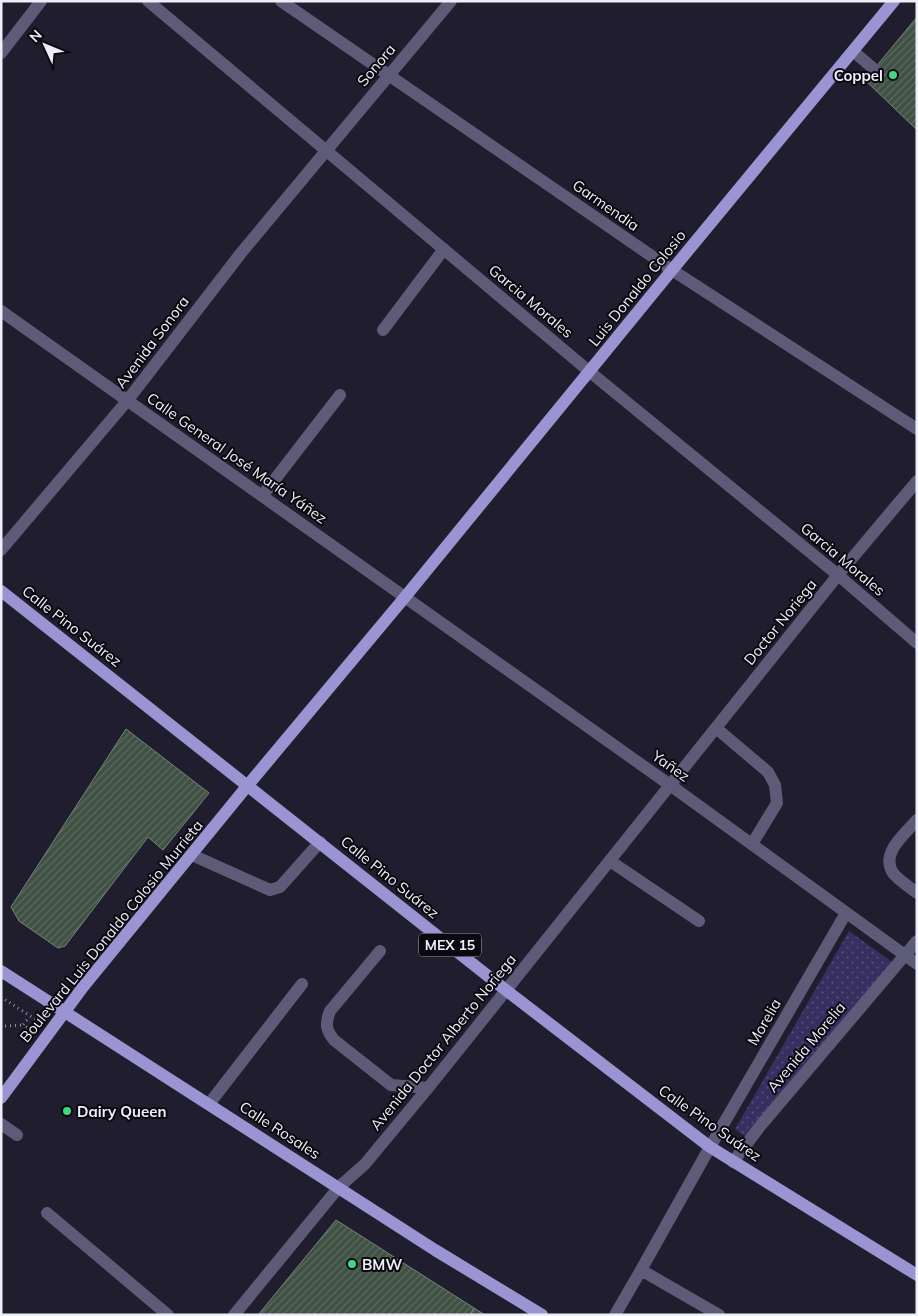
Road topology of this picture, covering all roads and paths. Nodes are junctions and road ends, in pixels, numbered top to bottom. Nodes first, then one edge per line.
1 (41, 1) edge
2 (148, 1) edge
3 (281, 1) edge
4 (451, 1) edge
5 (894, 1) edge
6 (854, 52) junction
7 (1, 53) edge
8 (874, 69) dead end
9 (389, 74) junction
10 (326, 150) junction
11 (444, 249) junction
12 (672, 270) junction
13 (1, 312) edge
14 (383, 330) dead end
15 (590, 372) junction
16 (340, 395) dead end
17 (128, 401) junction
18 (917, 429) edge
19 (917, 481) edge
20 (262, 496) junction
21 (1, 550) edge
22 (838, 575) junction
23 (1, 591) edge
24 (406, 597) junction
25 (917, 642) edge
26 (716, 728) junction
27 (248, 785) junction
28 (670, 785) junction
29 (917, 820) edge
30 (320, 842) junction
31 (752, 844) junction
32 (192, 855) junction
33 (610, 861) junction
34 (917, 893) edge
35 (846, 913) junction
36 (699, 921) dead end
37 (917, 941) edge
38 (380, 951) dead end
39 (905, 955) junction
40 (917, 964) edge
41 (1, 971) edge
42 (302, 984) dead end
43 (507, 991) junction
44 (1, 997) edge
45 (64, 1012) junction
46 (27, 1020) dead end
47 (24, 1025) junction
48 (5, 1026) dead end
49 (30, 1029) dead end
50 (52, 1030) junction
51 (428, 1088) junction
52 (1, 1098) edge
53 (210, 1104) junction
54 (1, 1124) edge
55 (17, 1135) dead end
56 (710, 1147) junction
57 (733, 1162) junction
58 (339, 1187) junction
59 (47, 1213) dead end
60 (641, 1270) junction
61 (917, 1275) edge
62 (168, 1315) edge
63 (234, 1315) edge
64 (542, 1315) edge
65 (615, 1315) edge
66 (719, 1315) edge

1 - 7 street
2 - 10 street, Garcia Morales
3 - 9 street, Garmendia
4 - 9 street, Sonora
5 - 6 main road, Luis Donaldo Colosio
6 - 8 street
6 - 12 main road, Luis Donaldo Colosio
9 - 10 street, Sonora
9 - 12 street, Garmendia
10 - 11 street, Garcia Morales
10 - 17 street, Avenida Sonora
11 - 14 street
11 - 15 street, Garcia Morales
12 - 15 main road, Luis Donaldo Colosio
12 - 18 street, Garmendia
13 - 17 street, Calle General José María Yáñez
15 - 22 street, Garcia Morales
15 - 24 main road, Luis Donaldo Colosio
16 - 20 street
17 - 20 street, Calle General José María Yáñez
17 - 21 street, Avenida Sonora
19 - 22 street, Doctor Noriega
20 - 24 street, Calle General José María Yáñez
22 - 25 street, Garcia Morales
22 - 26 street, Doctor Noriega
23 - 27 main road, Calle Pino Suárez / MEX 15
24 - 27 main road, Boulevard Luis Donaldo Colosio Murrieta
24 - 28 street, Yañez
26 - 28 street, Doctor Noriega
26 - 31 street
27 - 30 main road, Calle Pino Suárez / MEX 15
27 - 32 main road, Boulevard Luis Donaldo Colosio Murrieta
28 - 31 street, Yañez
28 - 33 street, Avenida Doctor Alberto Noriega
29 - 34 street
30 - 32 street
30 - 43 main road, Calle Pino Suárez / MEX 15
31 - 35 street, Yañez
32 - 45 main road, Boulevard Luis Donaldo Colosio Murrieta
33 - 36 street
33 - 43 street, Avenida Doctor Alberto Noriega
35 - 39 street, Yañez
35 - 56 street, Morelia
37 - 39 street
38 - 51 street
39 - 40 street, Yañez
39 - 57 street, Avenida Morelia
41 - 45 main road, Calle Rosales
42 - 53 street
43 - 51 street, Avenida Doctor Alberto Noriega
43 - 56 main road, Calle Pino Suárez / MEX 15
44 - 50 path
45 - 50 main road, Boulevard Luis Donaldo Colosio Murrieta
45 - 53 main road, Calle Rosales
46 - 47 path
47 - 48 path
47 - 49 path
50 - 52 main road, Boulevard Luis Donaldo Colosio Murrieta
51 - 58 street, Avenida Doctor Alberto Noriega
53 - 58 main road, Calle Rosales
54 - 55 street
56 - 57 main road, Calle Pino Suárez / MEX 15
56 - 60 street
57 - 61 main road, Calle Pino Suárez / MEX 15
58 - 63 street, Avenida Doctor Alberto Noriega
58 - 64 main road, Calle Rosales
59 - 62 street
60 - 65 street
60 - 66 street

